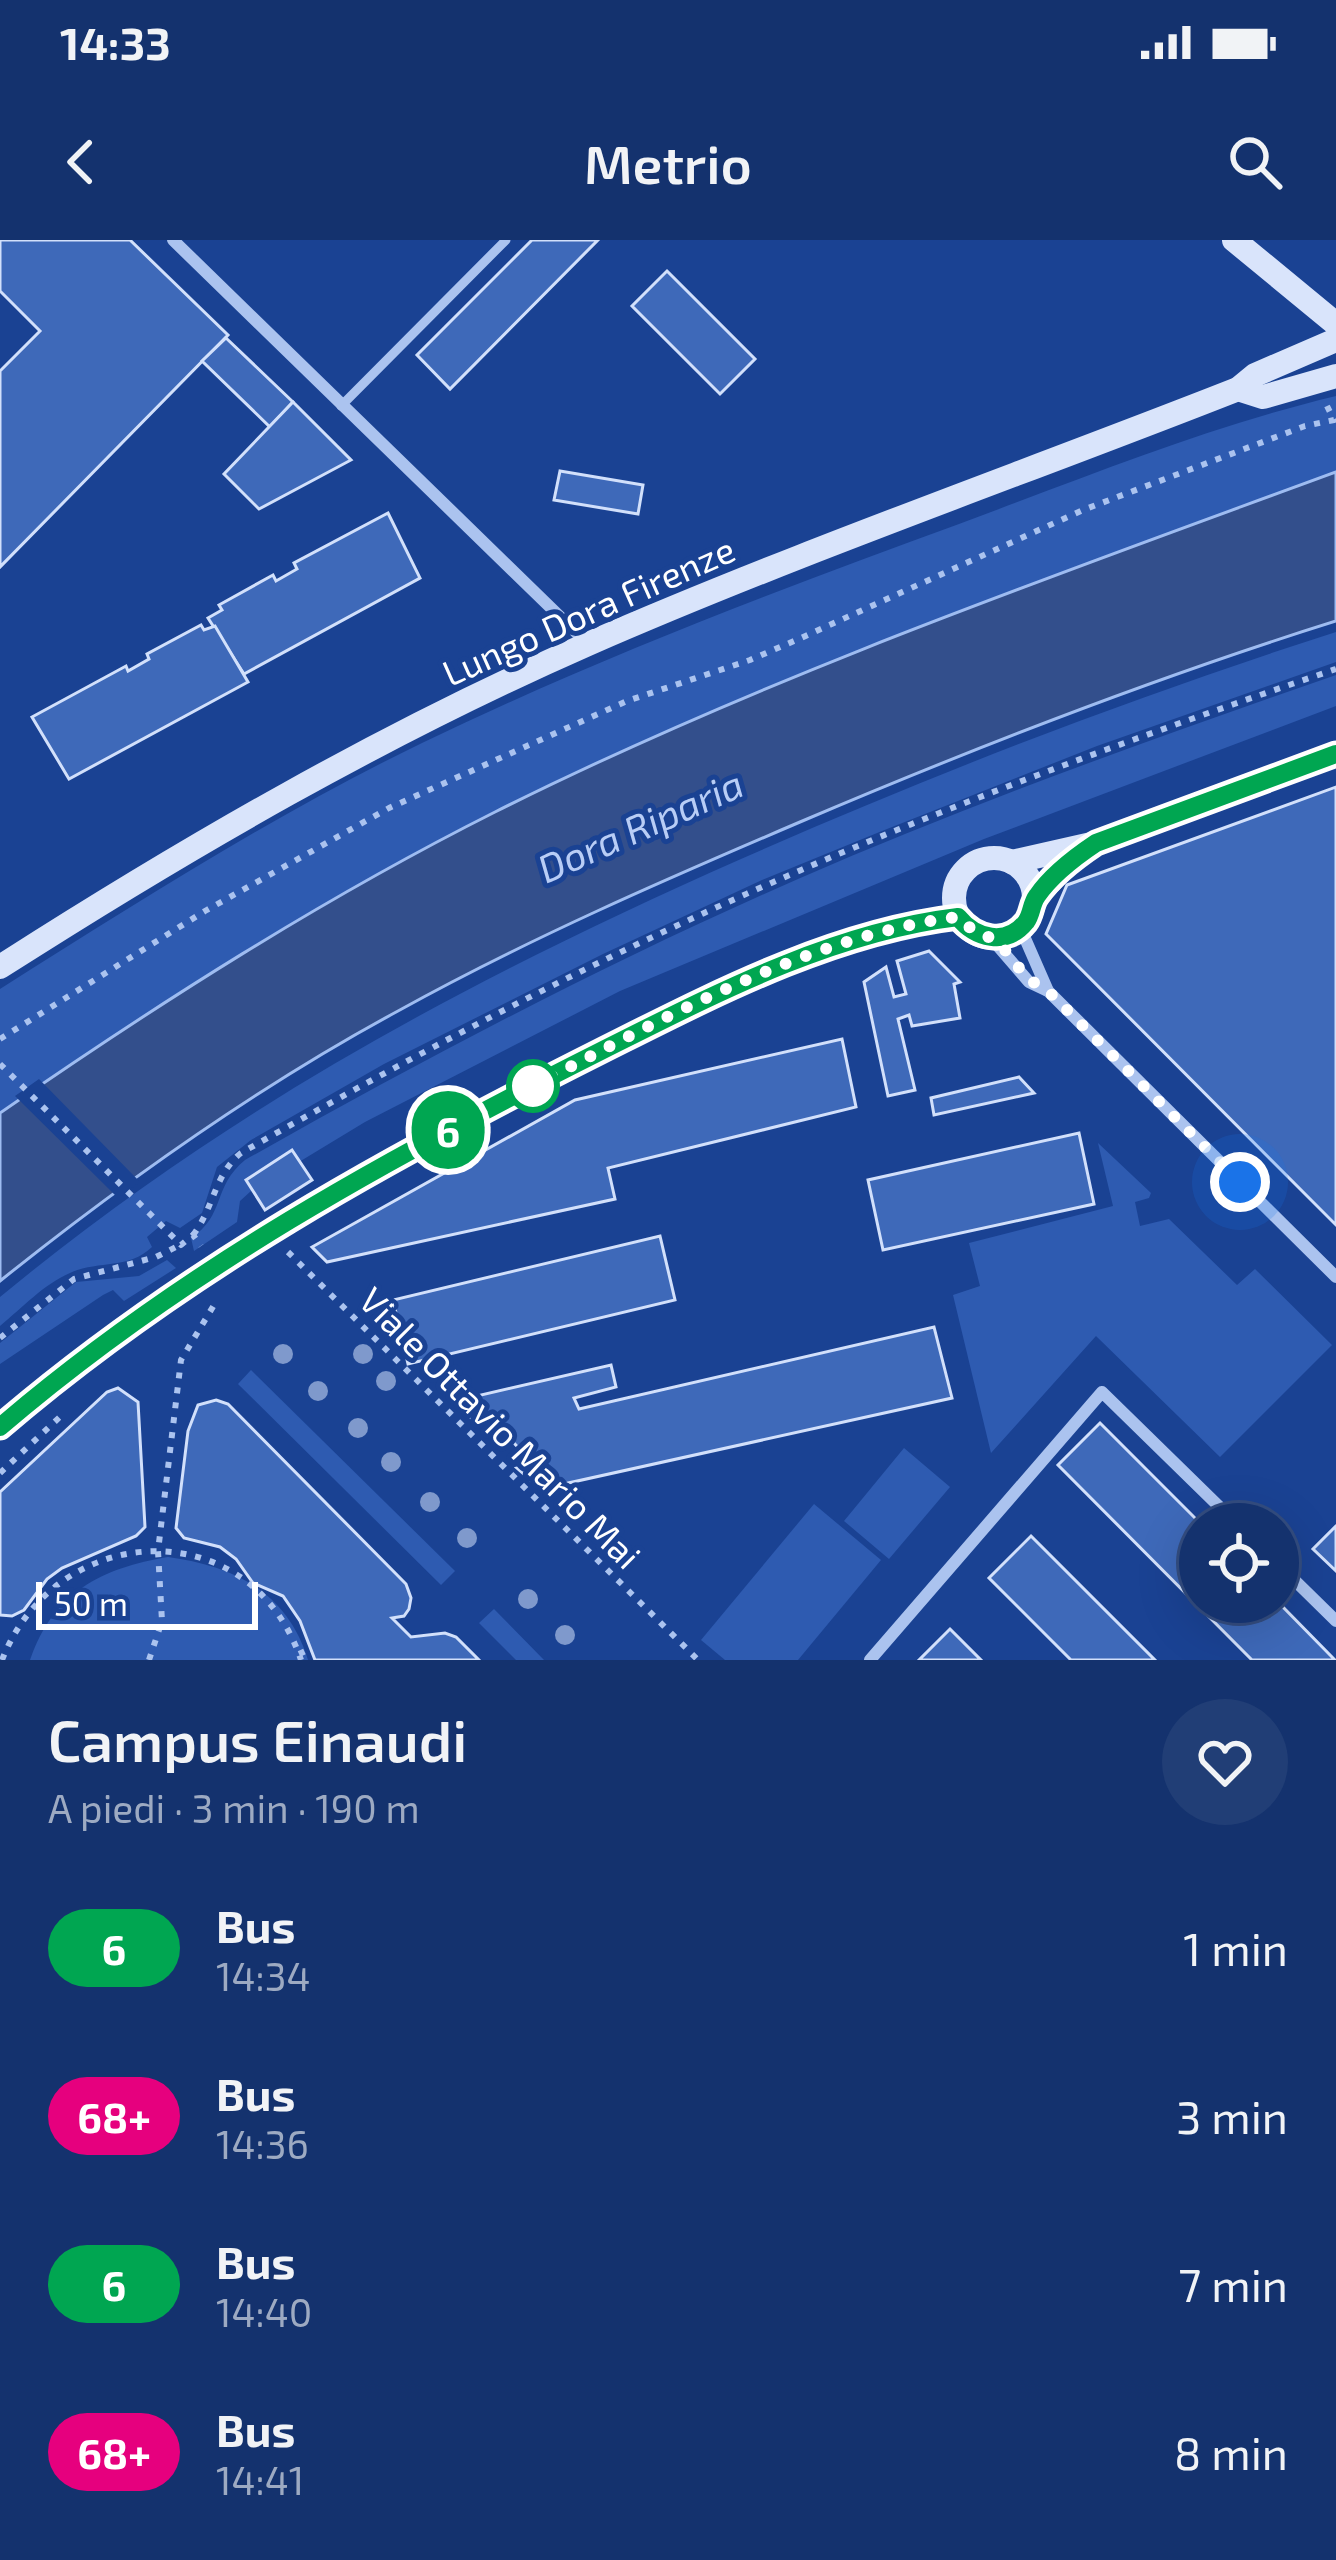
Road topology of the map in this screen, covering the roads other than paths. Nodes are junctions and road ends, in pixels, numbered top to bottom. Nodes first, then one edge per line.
1 (173, 240) edge
2 (506, 240) edge
3 (1234, 240) edge
4 (1336, 324) edge
5 (1336, 340) edge
6 (1325, 379) edge
7 (1238, 389) junction
8 (341, 406) junction
9 (588, 644) junction
10 (1336, 754) edge
11 (1096, 843) junction
12 (1012, 862) junction
13 (1034, 899) junction
14 (958, 917) junction
15 (1020, 927) junction
16 (992, 938) junction
17 (0, 967) edge
18 (1048, 991) junction
19 (1336, 1277) edge
20 (0, 1427) edge
21 (1216, 1503) edge
22 (1299, 1585) edge
23 (1336, 1621) edge
24 (870, 1660) edge

1 - 8 street
2 - 8 lane
3 - 4 street
5 - 7 street, Lungo Dora Firenze
6 - 7 street, Lungo Dora Firenze
7 - 9 street, Lungo Dora Firenze
8 - 9 street
9 - 17 street, Lungo Dora Firenze
10 - 11 street
11 - 12 street
11 - 13 street
12 - 13 street
12 - 14 street
13 - 15 street
14 - 16 street
14 - 20 street
15 - 16 street
15 - 18 street
16 - 18 street
18 - 19 street
21 - 24 street
22 - 23 street

